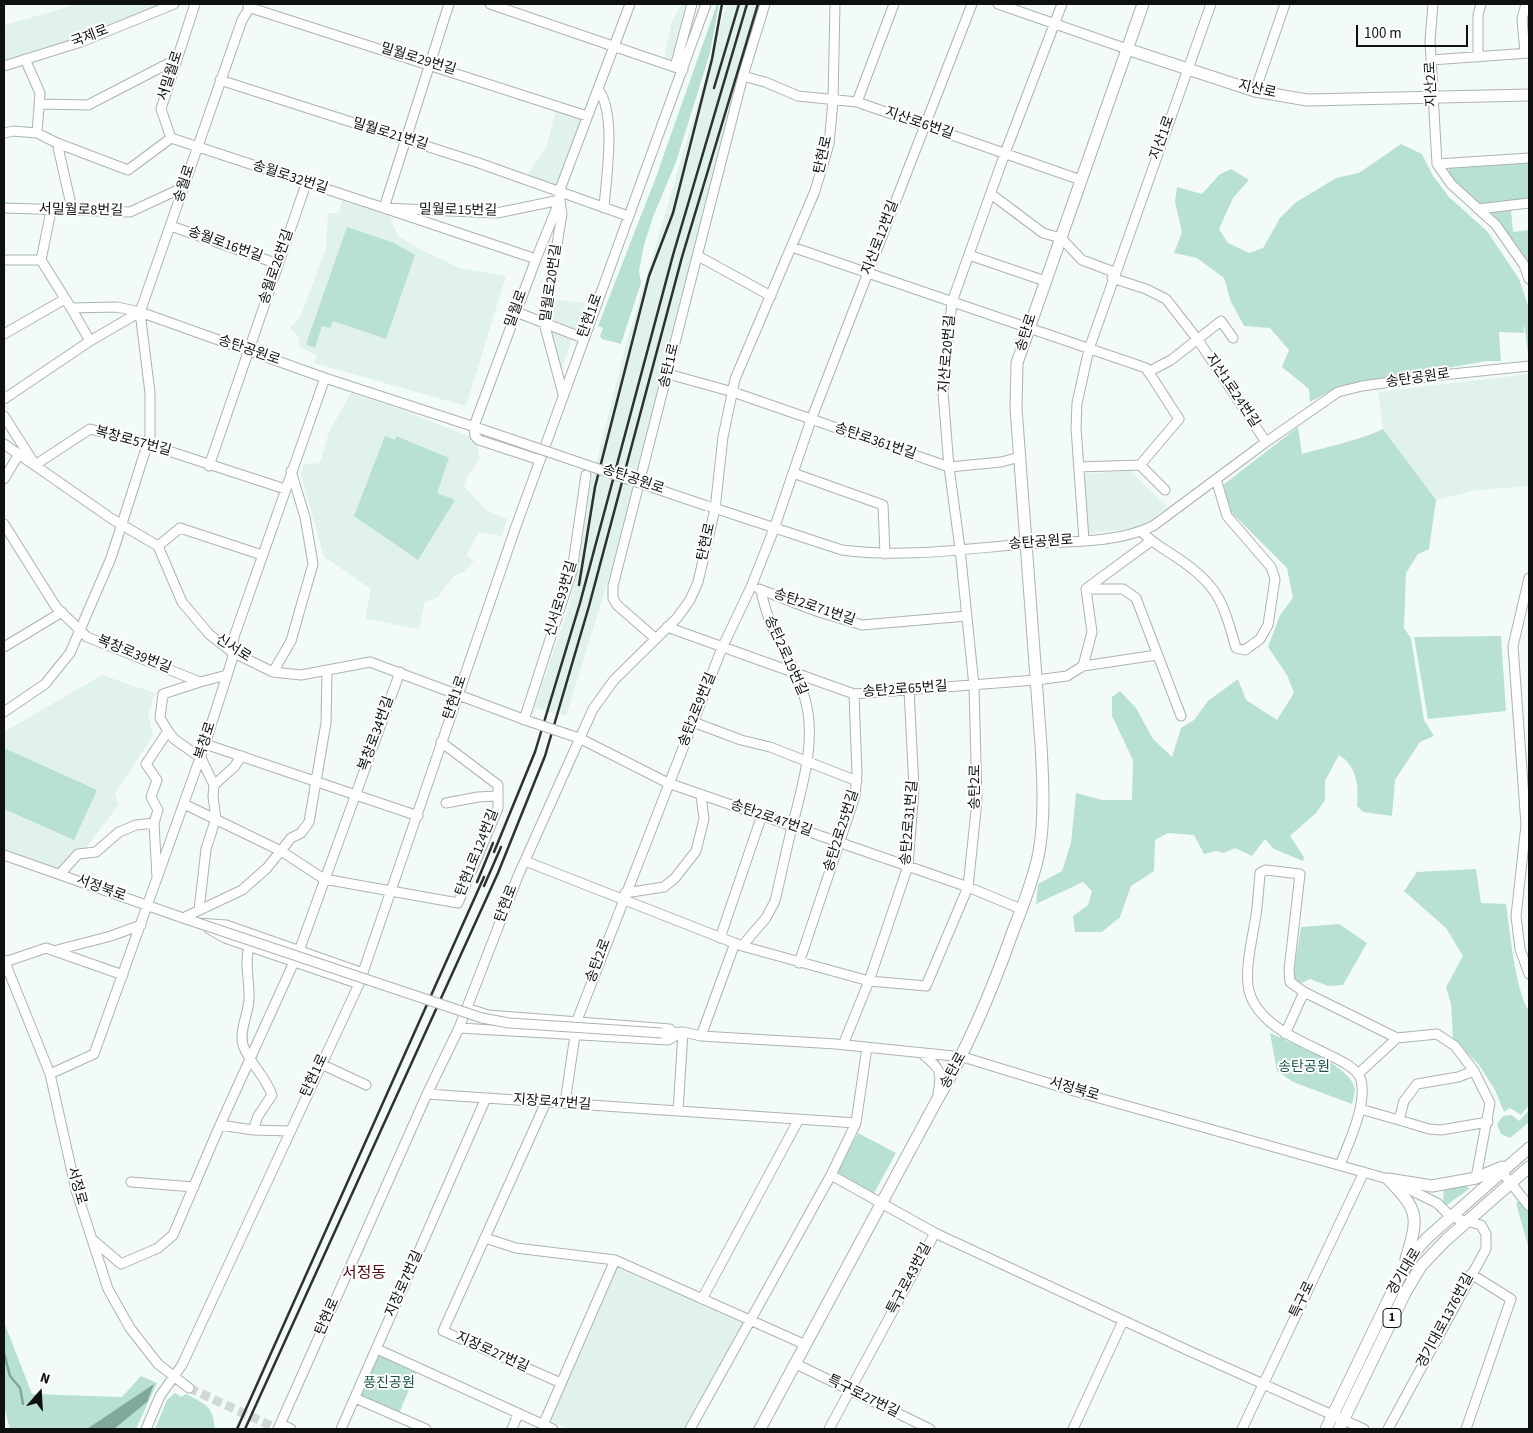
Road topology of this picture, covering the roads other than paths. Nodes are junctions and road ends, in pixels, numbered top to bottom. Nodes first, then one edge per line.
1 (174, 4) edge
2 (195, 4) edge
3 (449, 4) edge
4 (490, 4) edge
5 (630, 4) edge
6 (692, 4) edge
7 (706, 4) edge
8 (765, 4) edge
9 (835, 4) edge
10 (894, 4) edge
11 (972, 4) edge
12 (998, 4) edge
13 (1062, 4) edge
14 (1143, 4) edge
15 (1211, 4) edge
16 (1285, 4) edge
17 (1433, 4) edge
18 (1481, 4) edge
19 (1526, 4) edge
20 (251, 5) edge
21 (1053, 23) junction
22 (614, 46) junction
23 (1127, 49) junction
24 (1527, 53) edge
25 (1478, 57) junction
26 (25, 59) junction
27 (177, 59) junction
28 (1431, 60) junction
29 (430, 64) junction
30 (4, 66) edge
31 (679, 68) junction
32 (1187, 71) junction
33 (743, 76) junction
34 (220, 80) junction
35 (598, 89) junction
36 (1255, 91) junction
37 (1529, 95) edge
38 (1432, 98) junction
39 (832, 101) junction
40 (857, 102) junction
41 (40, 104) junction
42 (587, 116) junction
43 (924, 125) junction
44 (4, 133) edge
45 (37, 133) junction
46 (171, 138) junction
47 (406, 140) junction
48 (57, 143) junction
49 (197, 148) junction
50 (1005, 153) junction
51 (1529, 158) edge
52 (1437, 164) junction
53 (1081, 180) junction
54 (306, 184) junction
55 (184, 187) junction
56 (991, 194) junction
57 (559, 196) junction
58 (1529, 203) edge
59 (4, 208) edge
60 (384, 208) junction
61 (604, 208) junction
62 (72, 209) junction
63 (1478, 209) junction
64 (51, 211) junction
65 (628, 216) junction
66 (171, 226) junction
67 (1061, 238) junction
68 (792, 247) junction
69 (969, 255) junction
70 (698, 256) junction
71 (536, 259) junction
72 (4, 260) edge
73 (41, 260) junction
74 (278, 264) junction
75 (867, 274) junction
76 (1113, 275) junction
77 (1529, 279) edge
78 (1045, 281) junction
79 (771, 296) junction
80 (66, 299) junction
81 (952, 302) junction
82 (71, 308) junction
83 (140, 312) junction
84 (516, 312) junction
85 (544, 323) junction
86 (1028, 329) junction
87 (4, 334) edge
88 (583, 338) junction
89 (1233, 338) dead end
90 (1198, 340) junction
91 (90, 341) junction
92 (1089, 349) junction
93 (248, 350) junction
94 (1529, 366) edge
95 (1147, 370) junction
96 (668, 374) junction
97 (325, 378) junction
98 (732, 392) junction
99 (563, 394) junction
100 (4, 399) edge
101 (4, 416) edge
102 (811, 420) junction
103 (474, 426) junction
104 (1266, 442) junction
105 (4, 444) edge
106 (148, 444) junction
107 (16, 452) junction
108 (4, 456) edge
109 (1020, 457) junction
110 (540, 460) junction
111 (35, 464) junction
112 (1140, 465) junction
113 (209, 466) junction
114 (949, 467) junction
115 (1079, 467) junction
116 (291, 470) junction
117 (793, 473) junction
118 (586, 475) dead end
119 (4, 479) edge
120 (1216, 479) junction
121 (285, 489) junction
122 (1166, 490) dead end
123 (711, 507) junction
124 (4, 524) edge
125 (122, 525) junction
126 (774, 529) junction
127 (1141, 531) junction
128 (1084, 540) junction
129 (1150, 541) junction
130 (1024, 544) junction
131 (158, 546) junction
132 (960, 549) junction
133 (885, 554) junction
134 (262, 555) junction
135 (1529, 578) edge
136 (751, 587) junction
137 (1086, 588) junction
138 (762, 590) junction
139 (62, 612) junction
140 (967, 616) junction
141 (667, 627) junction
142 (80, 629) junction
143 (656, 639) junction
144 (4, 645) edge
145 (722, 648) junction
146 (232, 652) junction
147 (1157, 655) junction
148 (1083, 666) junction
149 (327, 670) junction
150 (273, 672) junction
151 (400, 672) junction
152 (227, 675) junction
153 (797, 675) junction
154 (1036, 680) junction
155 (200, 682) junction
156 (974, 686) junction
157 (909, 689) junction
158 (457, 694) junction
159 (854, 694) junction
160 (4, 712) edge
161 (1181, 716) dead end
162 (528, 721) junction
163 (693, 722) junction
164 (168, 730) junction
165 (579, 738) junction
166 (1525, 740) edge
167 (442, 742) junction
168 (206, 744) junction
169 (242, 756) junction
170 (200, 758) junction
171 (807, 762) junction
172 (317, 781) junction
173 (858, 781) junction
174 (668, 784) junction
175 (214, 785) junction
176 (355, 795) junction
177 (701, 795) junction
178 (498, 796) junction
179 (446, 803) dead end
180 (184, 804) junction
181 (762, 815) junction
182 (418, 816) junction
183 (216, 818) junction
184 (154, 822) junction
185 (792, 826) junction
186 (838, 842) junction
187 (282, 850) junction
188 (4, 855) edge
189 (525, 861) junction
190 (908, 866) junction
191 (60, 874) junction
192 (324, 879) junction
193 (157, 881) junction
194 (968, 887) junction
195 (392, 890) junction
196 (624, 897) junction
197 (147, 906) junction
198 (1021, 909) junction
199 (199, 910) junction
200 (183, 918) junction
201 (198, 923) junction
202 (141, 925) junction
203 (720, 938) junction
204 (738, 945) junction
205 (250, 946) junction
206 (57, 950) junction
207 (299, 951) junction
208 (4, 961) edge
209 (294, 961) junction
210 (799, 963) junction
211 (363, 973) junction
212 (1529, 974) edge
213 (123, 975) junction
214 (869, 981) junction
215 (359, 984) junction
216 (474, 991) junction
217 (1304, 992) junction
218 (467, 1008) junction
219 (488, 1015) junction
220 (576, 1022) junction
221 (459, 1028) junction
222 (683, 1032) junction
223 (1285, 1034) junction
224 (575, 1035) junction
225 (701, 1036) junction
226 (1397, 1038) junction
227 (843, 1045) junction
228 (867, 1047) junction
229 (921, 1052) junction
230 (963, 1056) junction
231 (251, 1057) junction
232 (321, 1064) junction
233 (1474, 1071) junction
234 (50, 1074) junction
235 (1358, 1074) junction
236 (366, 1085) dead end
237 (427, 1094) junction
238 (486, 1098) junction
239 (937, 1100) junction
240 (546, 1102) junction
241 (565, 1103) junction
242 (1360, 1109) junction
243 (678, 1111) junction
244 (799, 1120) junction
245 (1399, 1120) junction
246 (1488, 1122) junction
247 (856, 1123) junction
248 (220, 1125) junction
249 (253, 1130) junction
250 (290, 1131) junction
251 (1529, 1148) edge
252 (1513, 1163) junction
253 (1340, 1165) junction
254 (1529, 1167) edge
255 (1364, 1172) junction
256 (1502, 1172) junction
257 (831, 1175) junction
258 (1476, 1178) junction
259 (1388, 1179) junction
260 (131, 1182) dead end
261 (1510, 1184) junction
262 (194, 1187) junction
263 (881, 1204) junction
264 (1529, 1206) edge
265 (1451, 1217) junction
266 (1467, 1222) junction
267 (935, 1233) junction
268 (485, 1238) junction
269 (93, 1239) junction
270 (615, 1260) junction
271 (1404, 1269) junction
272 (1471, 1274) junction
273 (702, 1299) junction
274 (751, 1320) junction
275 (1123, 1320) junction
276 (806, 1345) junction
277 (377, 1349) junction
278 (796, 1364) junction
279 (173, 1377) junction
280 (561, 1383) junction
281 (1263, 1385) junction
282 (189, 1388) tunnel mouth
283 (850, 1391) junction
284 (355, 1398) junction
285 (518, 1414) junction
286 (1332, 1416) junction
287 (1341, 1424) edge
288 (544, 1425) junction
289 (146, 1429) edge
290 (278, 1429) edge
291 (291, 1429) edge
292 (341, 1429) edge
293 (426, 1429) edge
294 (512, 1429) edge
295 (553, 1429) edge
296 (690, 1429) edge
297 (760, 1429) edge
298 (829, 1429) edge
299 (930, 1429) edge
300 (1073, 1429) edge
301 (1242, 1429) edge
302 (1326, 1429) edge
303 (1364, 1429) edge
304 (1388, 1429) edge
305 (1466, 1429) edge

1 - 26 street, 국제로
2 - 27 street, 서밀월로
3 - 29 street
4 - 22 street
5 - 22 street, 밀월로
6 - 31 street
7 - 31 street, 탄현1로
8 - 33 street, 송탄1로
9 - 39 street, 탄현로
10 - 40 street
11 - 43 street, 지산로12번길
12 - 21 street, 지산로
13 - 21 street, 지산로20번길
14 - 23 main road, 송탄로
15 - 32 street, 지산1로
16 - 36 street
17 - 28 street, 지산2로
18 - 25 street
19 - 24 street
20 - 29 street, 밀월로29번길
20 - 34 street, 송월로
21 - 23 street, 지산로
21 - 50 street, 지산로20번길
22 - 31 street
22 - 35 street, 밀월로
23 - 32 main road, 지산로
23 - 53 main road, 송탄로
24 - 25 street
25 - 28 street
26 - 30 street, 국제로
26 - 41 street
27 - 41 street
27 - 46 street, 서밀월로
28 - 38 street, 지산2로
29 - 42 street, 밀월로29번길
29 - 47 street
31 - 65 street, 탄현1로
32 - 36 main road, 지산로
32 - 76 street, 지산1로
33 - 39 street
33 - 70 street, 송탄1로
34 - 47 street, 밀월로21번길
34 - 49 street, 송월로
35 - 42 street, 밀월로
35 - 61 street
36 - 38 main road, 지산로
37 - 38 main road, 지산로
38 - 52 street, 지산2로
39 - 40 street, 지산로6번길
39 - 68 street, 탄현로
40 - 43 street, 지산로6번길
41 - 45 street
42 - 57 street, 밀월로
43 - 50 street, 지산로6번길
43 - 75 street, 지산로12번길
44 - 45 street
45 - 48 street
46 - 48 street
46 - 49 street, 송월로32번길
47 - 57 street, 밀월로21번길
47 - 60 street
48 - 62 street
49 - 54 street, 송월로32번길
49 - 55 street, 송월로
50 - 53 street, 지산로6번길
50 - 56 street, 지산로20번길
51 - 52 street
52 - 63 street, 지산2로
53 - 67 main road, 송탄로
54 - 60 street, 송월로32번길
54 - 74 street, 송월로26번길
55 - 62 street, 서밀월로8번길
55 - 66 street, 송월로
56 - 67 street
56 - 69 street, 지산로20번길
57 - 60 street, 밀월로15번길
57 - 61 street
57 - 71 street, 밀월로
57 - 85 street, 밀월로20번길
58 - 63 street
59 - 64 street, 서밀월로8번길
60 - 71 street, 밀월로15번길
61 - 65 street
62 - 64 street, 서밀월로8번길
63 - 77 street, 지산2로
64 - 73 street
65 - 88 street, 탄현1로
66 - 74 street, 송월로16번길
66 - 83 street, 송월로
67 - 76 street
67 - 78 main road, 송탄로
68 - 75 street
68 - 79 street, 탄현로
69 - 78 street
69 - 81 street, 지산로20번길
70 - 79 street
70 - 96 street, 송탄1로
71 - 84 street, 밀월로
72 - 73 street
73 - 80 street
74 - 93 street, 송월로26번길
75 - 81 street
75 - 102 street, 지산로12번길
76 - 90 street, 지산1로24번길
76 - 92 street, 지산1로
78 - 86 main road, 송탄로
79 - 98 street, 탄현로
80 - 82 street
80 - 87 street
81 - 86 street
81 - 114 street, 지산로20번길
82 - 83 street, 송탄공원로
82 - 91 street
83 - 91 street
83 - 93 street, 송탄공원로
83 - 106 street
84 - 85 street
84 - 103 street, 밀월로
85 - 88 street
85 - 99 street, 밀월로20번길
86 - 92 street
86 - 109 main road, 송탄로
88 - 99 street, 탄현1로
89 - 90 street
90 - 95 street, 지산1로24번길
90 - 104 street, 지산1로24번길
91 - 100 street
92 - 95 street
92 - 115 street, 지산1로
93 - 97 street, 송탄공원로
93 - 113 street
94 - 104 street, 송탄공원로
95 - 112 street
96 - 98 street
96 - 143 street, 송탄1로
97 - 103 street, 송탄공원로
97 - 116 street, 복창로
98 - 102 street, 송탄로361번길
98 - 123 street, 탄현로
99 - 110 street, 탄현1로
101 - 111 street
102 - 114 street, 송탄로361번길
102 - 117 street, 지산로12번길
103 - 110 street
103 - 123 street, 송탄공원로, bridge
104 - 120 street, 송탄공원로
105 - 107 street
106 - 111 street, 복창로57번길
106 - 113 street, 복창로57번길
106 - 125 street
107 - 108 street
107 - 111 street
107 - 119 street
109 - 114 street, 송탄로361번길
109 - 130 main road, 송탄로
110 - 158 street, 탄현1로
111 - 125 street
112 - 115 street
112 - 122 street
113 - 121 street, 복창로57번길
114 - 132 street, 지산로20번길
115 - 128 street, 지산1로
116 - 121 street, 복창로
116 - 150 street
117 - 126 street, 지산로12번길
117 - 133 street
118 - 162 street, 신서로93번길
120 - 127 street, 송탄공원로
120 - 129 street
121 - 134 street, 복창로
123 - 126 street, 송탄공원로
123 - 141 street, 탄현로
124 - 139 street, 복창로39번길
125 - 131 street
125 - 142 street
126 - 133 street, 송탄공원로
126 - 136 street, 송탄2로9번길
127 - 128 street, 송탄공원로
127 - 129 street
128 - 130 street, 송탄공원로
129 - 137 street
130 - 132 street, 송탄공원로
130 - 154 main road, 송탄로
131 - 134 street
131 - 146 street, 신서로
132 - 133 street, 송탄공원로
132 - 140 street, 송탄2로
134 - 146 street, 복창로
135 - 166 street
136 - 138 street, 송탄2로71번길
136 - 145 street, 송탄2로9번길
137 - 147 street
137 - 148 street
138 - 140 street, 송탄2로71번길
138 - 153 street, 송탄2로19번길
139 - 142 street, 복창로39번길
139 - 144 street
140 - 156 street, 송탄2로
141 - 143 street, 탄현로
141 - 145 street, 송탄2로65번길
142 - 155 street, 복창로39번길
142 - 160 street
143 - 165 street, 탄현로
145 - 153 street, 송탄2로65번길
145 - 163 street, 송탄2로9번길
146 - 150 street, 신서로
146 - 152 street, 복창로
147 - 148 street
147 - 161 street
148 - 154 street
149 - 150 street, 신서로
149 - 151 street, 신서로
149 - 172 street
151 - 158 street, 신서로
151 - 176 street, 복창로34번길
152 - 155 street, 복창로39번길
152 - 168 street, 복창로
153 - 159 street, 송탄2로65번길
153 - 171 street, 송탄2로19번길
154 - 156 street
154 - 198 main road, 송탄로
155 - 164 street, 복창로39번길
156 - 157 street, 송탄2로65번길
156 - 194 street, 송탄2로
157 - 159 street, 송탄2로65번길
157 - 190 street, 송탄2로31번길
158 - 162 street, 신서로
158 - 167 street, 탄현1로
159 - 173 street, 송탄2로25번길
162 - 165 street, 신서로, bridge
163 - 171 street
163 - 174 street, 송탄2로9번길
164 - 170 street
164 - 184 street
165 - 174 street, 송탄2로47번길
165 - 189 street, 탄현로
166 - 212 street
167 - 178 street, 탄현1로124번길
167 - 182 street, 탄현1로
168 - 169 street
168 - 170 street, 복창로
169 - 172 street
169 - 175 street
170 - 175 street
170 - 180 street, 복창로
171 - 173 street
171 - 185 street, 송탄2로19번길
172 - 176 street
172 - 187 street
173 - 186 street, 송탄2로25번길
174 - 177 street, 송탄2로47번길
174 - 196 street, 송탄2로9번길
175 - 183 street
176 - 182 street
176 - 192 street, 복창로34번길
177 - 181 street, 송탄2로47번길
177 - 196 street
178 - 179 street, 탄현1로124번길
178 - 195 street, 탄현1로124번길
180 - 183 street
180 - 193 street, 복창로
181 - 185 street, 송탄2로47번길
181 - 203 street
182 - 195 street, 탄현1로
183 - 187 street
183 - 199 street
184 - 191 street
184 - 193 street
185 - 186 street, 송탄2로47번길
185 - 204 street, 송탄2로19번길
186 - 190 street, 송탄2로47번길
186 - 210 street, 송탄2로25번길
187 - 192 street
187 - 199 street
188 - 191 street, 서정북로
189 - 196 street, 송탄2로
189 - 216 street, 탄현로
190 - 194 street, 송탄2로47번길
190 - 214 street, 송탄2로31번길
191 - 197 street, 서정북로
192 - 195 street
192 - 207 street, 복창로34번길
193 - 197 street, 복창로
194 - 198 street
194 - 214 street, 송탄2로
195 - 211 street, 탄현1로
196 - 203 street, 송탄2로
196 - 220 street, 송탄2로
197 - 200 street, 서정북로
197 - 202 street, 복창로
198 - 230 main road, 송탄로
199 - 200 street
200 - 201 street, 서정북로
201 - 205 street
201 - 207 street
201 - 222 street, 서정북로, bridge
202 - 206 street
202 - 213 street, 복창로
203 - 204 street, 송탄2로
204 - 210 street, 송탄2로
204 - 225 street
205 - 209 street
205 - 231 street
206 - 208 street
206 - 213 street
207 - 209 street, 복창로34번길
207 - 211 street
208 - 234 street, 서정로
209 - 215 street
209 - 231 street, 복창로34번길
210 - 214 street, 송탄2로
211 - 215 street, 탄현1로
213 - 234 street, 복창로
214 - 227 street
215 - 232 street, 탄현1로
216 - 218 street, 탄현로
216 - 219 street
217 - 223 street
217 - 223 street
217 - 226 street
218 - 219 street
218 - 221 street, 탄현로
219 - 220 street
220 - 222 street
221 - 224 street
221 - 237 street, 탄현로
222 - 224 street
222 - 225 street, 서정북로
222 - 243 street
223 - 235 street
224 - 241 street
225 - 227 street, 서정북로
226 - 233 street
226 - 235 street
227 - 228 street, 서정북로
228 - 229 street, 서정북로
228 - 247 street
229 - 230 street, 서정북로
229 - 239 street
230 - 239 main road, 송탄로
230 - 253 street, 서정북로
231 - 248 street, 복창로34번길
231 - 249 street
232 - 236 street
232 - 250 street, 탄현1로
233 - 245 street
233 - 246 street
234 - 269 street, 서정로
235 - 242 street
237 - 238 street, 지장로47번길
237 - 290 street, 탄현로
238 - 240 street, 지장로47번길
238 - 277 street, 지장로7번길
239 - 263 main road, 송탄로
240 - 241 street, 지장로47번길
240 - 268 street, 지장로27번길
241 - 243 street, 지장로47번길
242 - 245 street
242 - 253 street
243 - 244 street, 지장로47번길
244 - 247 street, 지장로47번길
244 - 273 street
245 - 246 street
246 - 258 street
247 - 257 street
248 - 249 street
248 - 262 street, 복창로34번길
249 - 250 street
250 - 279 street, 탄현1로
251 - 252 main road, 경기대로 / 1
252 - 256 main road, 경기대로 / 1
252 - 258 main road
253 - 255 street, 서정북로
254 - 261 main road, 경기대로 / 1
255 - 259 street, 서정북로
255 - 281 street, 특구로
256 - 261 street
256 - 265 main road, 경기대로 / 1
257 - 263 street
257 - 274 street
258 - 259 main road
259 - 265 street, 서정북로
259 - 271 main road
260 - 262 street
261 - 264 street
261 - 266 main road, 경기대로 / 1
262 - 269 street, 복창로34번길
263 - 267 street
263 - 276 main road, 송탄로
265 - 266 street, 서정북로
265 - 271 main road, 경기대로 / 1
266 - 272 street, 경기대로1376번길
266 - 287 main road, 경기대로 / 1
267 - 275 street, 특구로43번길
267 - 283 street, 특구로43번길
268 - 270 street
268 - 280 street, 지장로27번길
269 - 279 street, 서정로
270 - 273 street
270 - 280 street
271 - 286 main road, 경기대로 / 1
272 - 304 street, 경기대로1376번길
272 - 305 street
273 - 274 street
274 - 276 street
274 - 296 street
275 - 281 street, 특구로43번길
275 - 300 street
276 - 278 main road, 송탄로
277 - 284 street, 지장로7번길
277 - 285 street
278 - 283 street, 특구로27번길
278 - 297 main road, 송탄로
279 - 282 street, 서정로
279 - 289 street, 탄현1로
280 - 288 street
281 - 286 street, 특구로43번길
281 - 301 street, 특구로
283 - 298 street, 특구로43번길
283 - 299 street, 특구로27번길
284 - 292 street, 지장로7번길
284 - 293 street
285 - 288 street
285 - 294 street
286 - 287 street, 특구로43번길
286 - 302 main road, 경기대로 / 1
287 - 303 street, 특구로43번길
288 - 295 street
290 - 291 street

